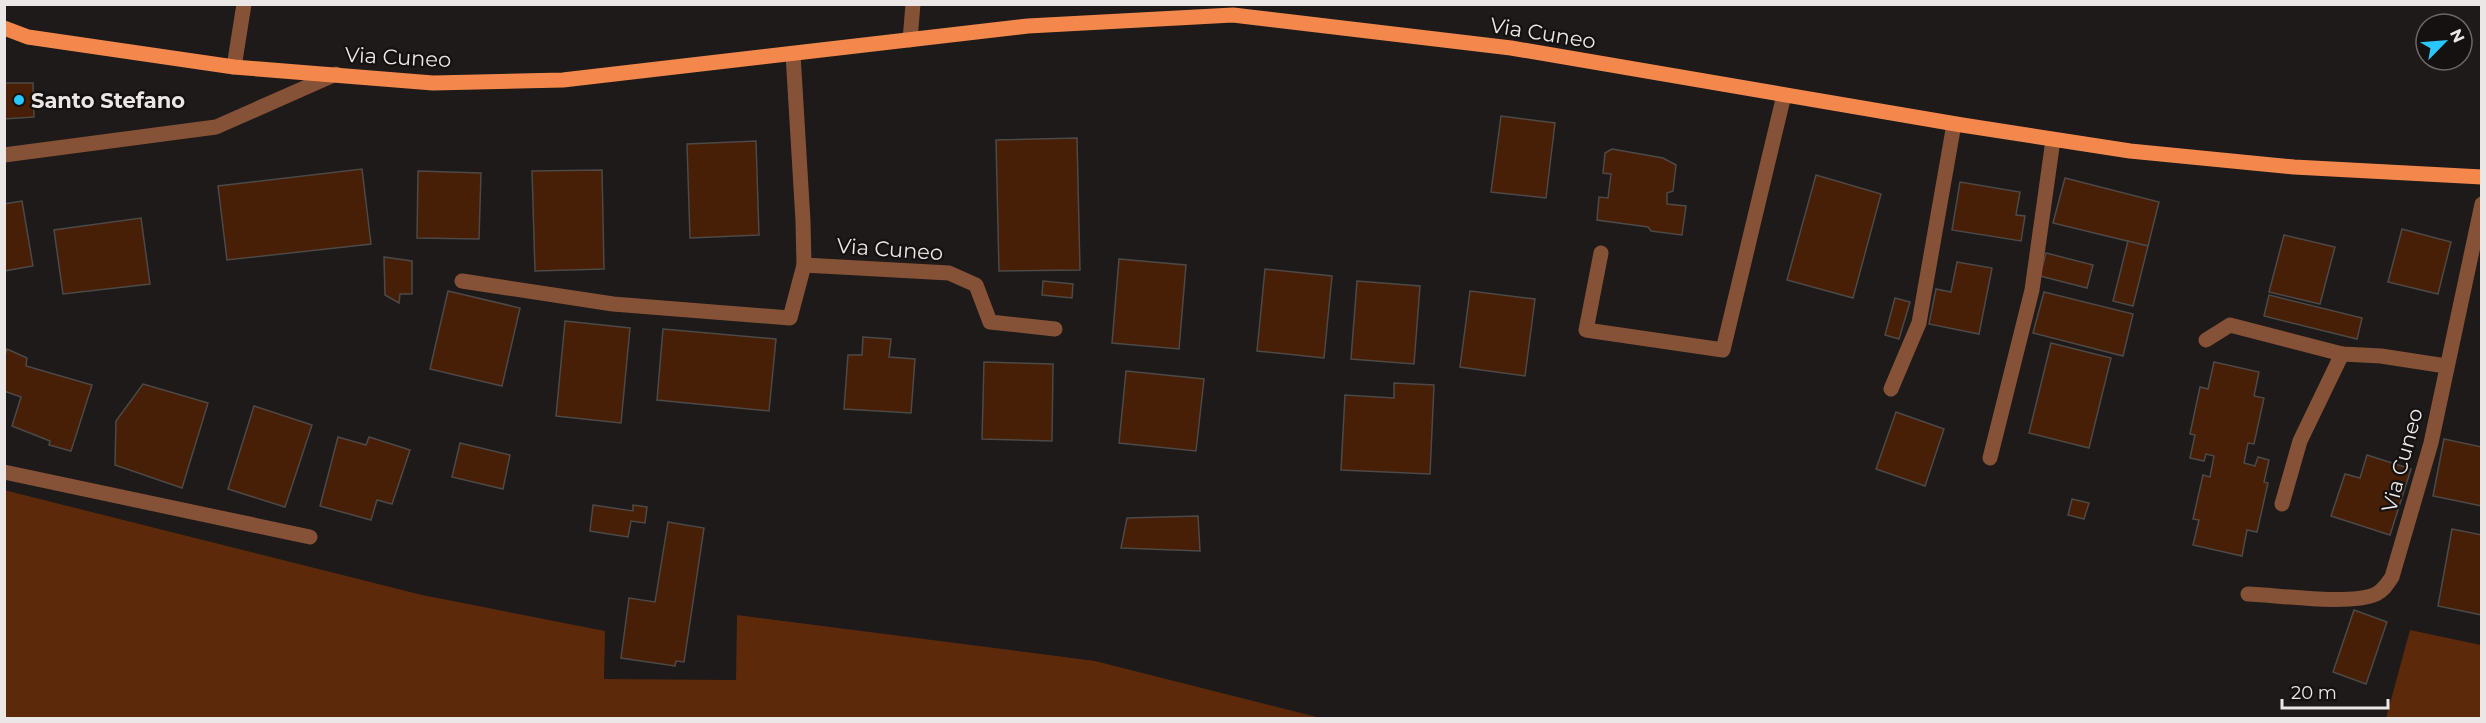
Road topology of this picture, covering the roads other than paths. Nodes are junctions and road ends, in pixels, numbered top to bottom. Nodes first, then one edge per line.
1 (244, 4) edge
2 (914, 4) edge
3 (4, 28) edge
4 (910, 40) junction
5 (793, 54) junction
6 (234, 67) junction
7 (336, 75) junction
8 (1784, 94) junction
9 (1954, 124) junction
10 (2053, 140) junction
11 (4, 154) edge
12 (2481, 177) edge
13 (2481, 204) edge
14 (1601, 253) dead end
15 (804, 265) junction
16 (462, 281) dead end
17 (1054, 329) dead end
18 (2206, 340) dead end
19 (2342, 354) junction
20 (2446, 366) junction
21 (1891, 388) dead end
22 (1990, 458) dead end
23 (4, 472) edge
24 (2282, 504) dead end
25 (310, 537) dead end
26 (2248, 594) dead end

1 - 6 street
2 - 4 street
3 - 6 main road, Via Cuneo
4 - 5 main road, Via Cuneo
4 - 8 main road, Via Cuneo
5 - 7 main road, Via Cuneo
5 - 15 street
6 - 7 main road, Via Cuneo
7 - 11 street
8 - 9 main road, Via Cuneo
8 - 14 street
9 - 10 main road, Via Cuneo
9 - 21 street
10 - 12 main road, Via Cuneo
10 - 22 street
13 - 20 street, Via Cuneo
15 - 16 street
15 - 17 street, Via Cuneo
18 - 19 street
19 - 20 street
19 - 24 street
20 - 26 street, Via Cuneo
23 - 25 street

